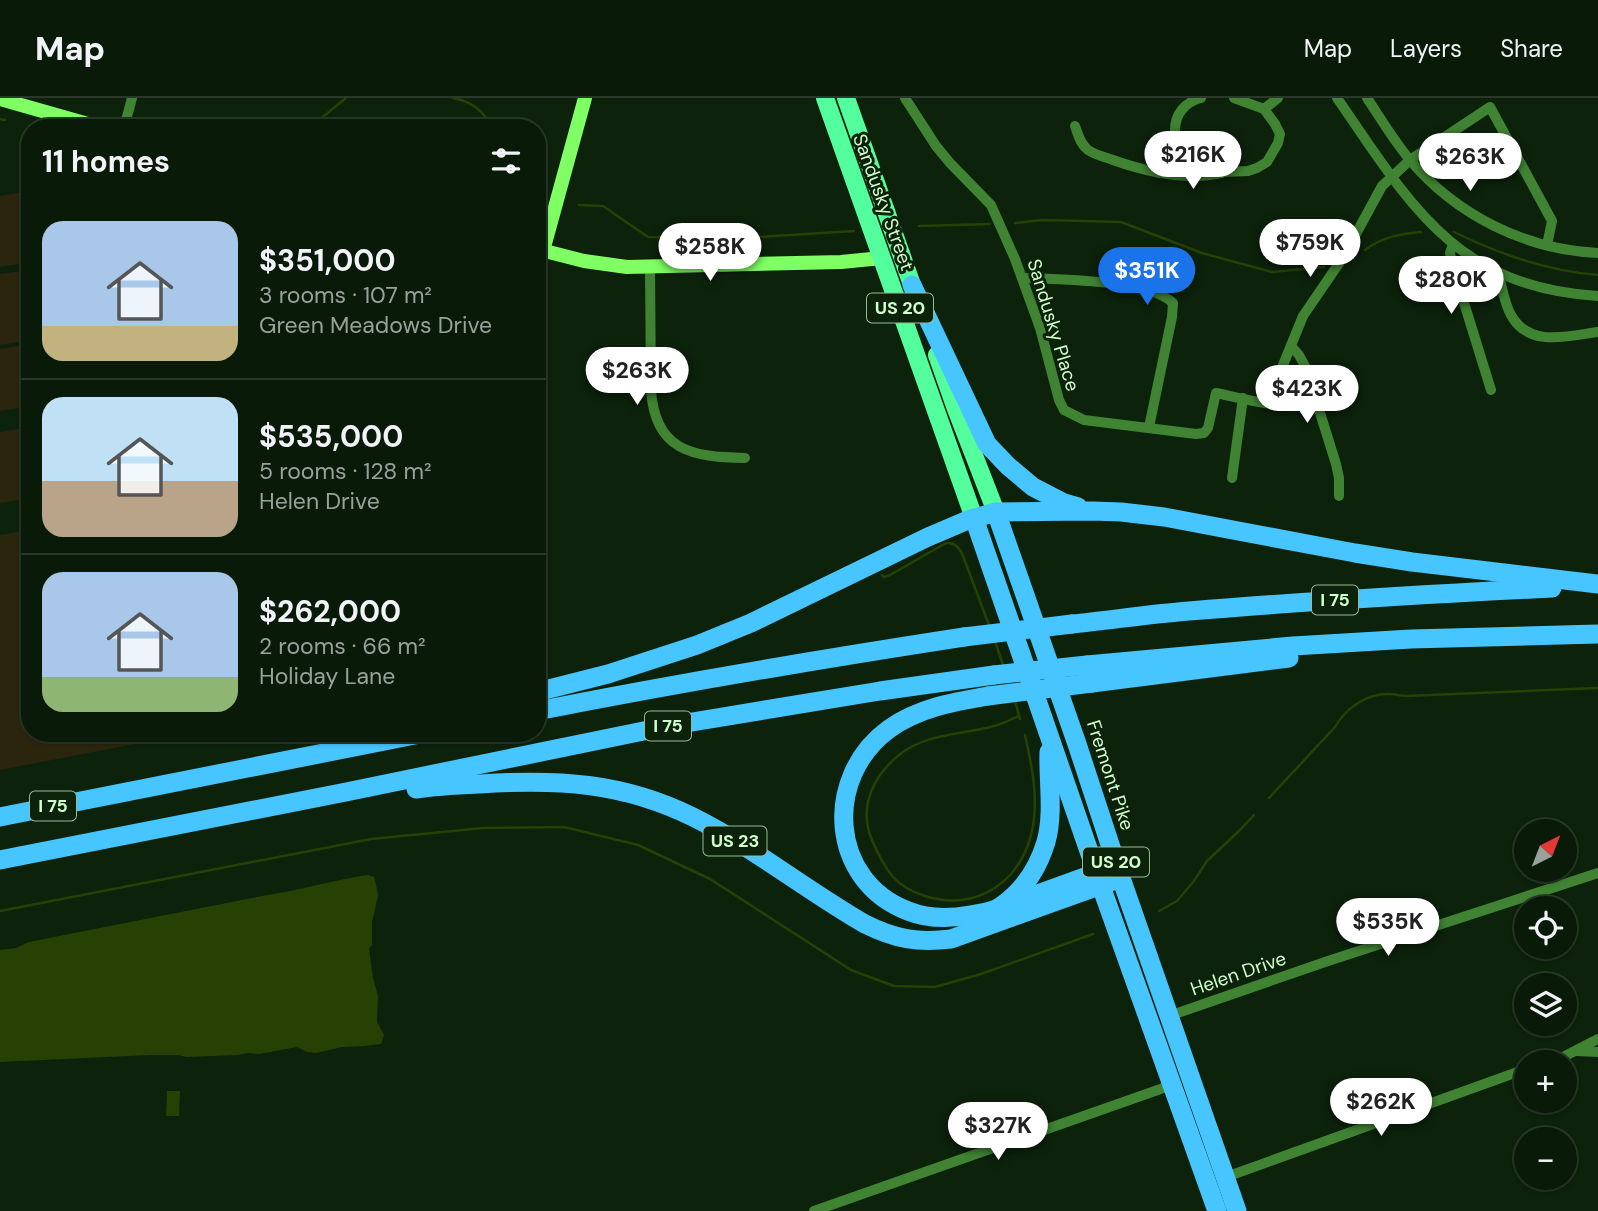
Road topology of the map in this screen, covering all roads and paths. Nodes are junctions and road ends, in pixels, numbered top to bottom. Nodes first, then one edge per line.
1 (132, 98) edge
2 (585, 98) edge
3 (825, 98) edge
4 (846, 98) edge
5 (905, 98) edge
6 (1201, 98) edge
7 (1234, 98) edge
8 (1278, 98) edge
9 (1337, 98) edge
10 (1367, 98) edge
11 (0, 99) edge
12 (1488, 102) edge
13 (1264, 109) junction
14 (70, 119) edge
15 (126, 119) edge
16 (1075, 126) dead end
17 (1177, 142) junction
18 (1410, 160) junction
19 (1159, 173) junction
20 (1223, 173) junction
21 (1391, 177) junction
22 (546, 230) edge
23 (1452, 244) junction
24 (1547, 245) junction
25 (546, 252) edge
26 (1598, 253) edge
27 (882, 258) junction
28 (650, 267) junction
29 (1498, 272) junction
30 (1023, 278) junction
31 (912, 285) junction
32 (1598, 296) edge
33 (1598, 332) edge
34 (1291, 346) junction
35 (1490, 390) dead end
36 (1315, 397) junction
37 (1243, 398) junction
38 (1274, 404) junction
39 (956, 409) junction
40 (1149, 427) junction
41 (746, 458) dead end
42 (1232, 478) dead end
43 (1339, 496) dead end
44 (1093, 510) junction
45 (996, 512) junction
46 (974, 518) junction
47 (1598, 585) edge
48 (1598, 634) edge
49 (1090, 674) junction
50 (546, 690) edge
51 (546, 709) edge
52 (1049, 737) junction
53 (322, 742) edge
54 (379, 742) edge
55 (1058, 762) junction
56 (346, 792) junction
57 (106, 796) junction
58 (0, 817) edge
59 (0, 860) edge
60 (1119, 872) junction
61 (1598, 873) edge
62 (1099, 879) junction
63 (999, 908) junction
64 (1169, 1016) junction
65 (1598, 1039) edge
66 (1576, 1050) edge
67 (1577, 1051) edge
68 (1598, 1052) edge
69 (1514, 1073) edge
70 (1172, 1085) junction
71 (1226, 1177) junction
72 (814, 1211) edge
73 (1217, 1211) edge
74 (1237, 1211) edge

1 - 15 street
2 - 22 street
3 - 27 main road, Sandusky Street / US 20
4 - 31 main road, Sandusky Street / US 20
5 - 30 street, Sandusky Place
6 - 17 street
7 - 13 street
8 - 13 street
9 - 21 street
10 - 18 street
11 - 14 street
12 - 18 street
12 - 24 street
13 - 20 street
16 - 19 street
17 - 19 street
17 - 20 street
18 - 21 street
18 - 24 street
19 - 20 street
21 - 23 street
21 - 34 street
23 - 29 street
23 - 35 street
24 - 26 street
25 - 28 street
27 - 28 street
27 - 39 main road
27 - 46 main road, Sandusky Street / US 20
28 - 41 street
29 - 32 street
29 - 33 street
30 - 40 street, Sandusky Place
30 - 40 street
31 - 39 main road, Sandusky Street / US 20
31 - 44 highway
34 - 36 street
34 - 38 street
36 - 38 street
36 - 43 street
37 - 38 street
37 - 40 street, Sandusky Place
37 - 42 street
39 - 45 main road, Sandusky Street / US 20
44 - 45 highway
44 - 47 highway
45 - 46 highway
45 - 60 highway, Fremont Pike / US 20
46 - 50 highway
46 - 52 highway, US 20
47 - 51 highway, I 75, bridge
48 - 49 highway, I 75
49 - 56 highway, I 75, bridge
49 - 63 highway, bridge
52 - 55 highway, US 20
52 - 63 highway
53 - 57 highway
54 - 57 highway, I 75
55 - 60 highway
55 - 62 highway, US 20
56 - 59 highway, I 75
56 - 62 highway, US 23
57 - 58 highway, I 75
60 - 62 highway
60 - 64 highway, Fremont Pike / US 20
61 - 64 street, Helen Drive
62 - 63 highway
62 - 70 highway, US 20
64 - 71 highway, Fremont Pike / US 20
65 - 66 street
67 - 68 street
69 - 71 street
70 - 72 street
70 - 73 highway, US 20
71 - 74 highway, Fremont Pike / US 20

